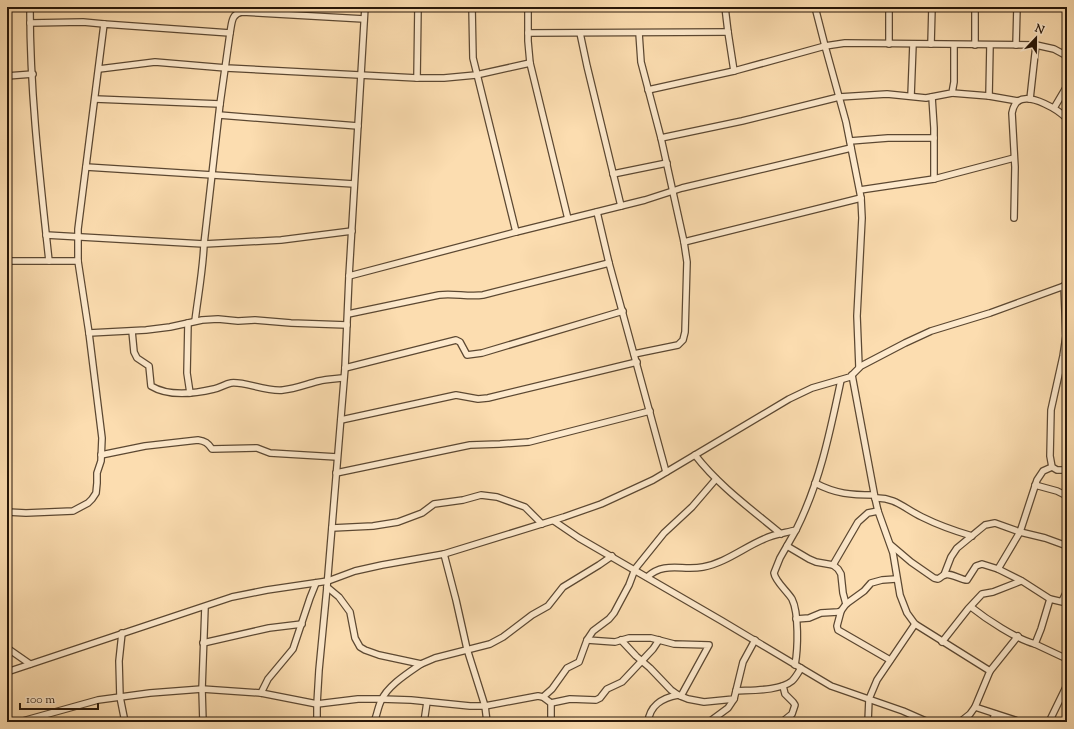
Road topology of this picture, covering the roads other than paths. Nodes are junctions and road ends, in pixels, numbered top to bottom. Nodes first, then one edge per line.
1 (365, 7) edge
2 (418, 7) edge
3 (472, 7) edge
4 (528, 7) edge
5 (725, 7) edge
6 (815, 7) edge
7 (889, 7) edge
8 (932, 7) edge
9 (975, 7) edge
10 (1017, 7) edge
11 (31, 8) edge
12 (364, 18) junction
13 (30, 23) junction
14 (104, 24) junction
15 (728, 32) junction
16 (230, 33) junction
17 (528, 33) junction
18 (580, 33) junction
19 (639, 33) junction
20 (889, 44) junction
21 (913, 44) junction
22 (931, 44) junction
23 (990, 44) junction
24 (954, 45) junction
25 (975, 45) junction
26 (1016, 45) junction
27 (1036, 45) junction
28 (825, 46) junction
29 (1067, 56) edge
30 (530, 63) junction
31 (226, 68) junction
32 (99, 69) junction
33 (734, 71) junction
34 (33, 74) junction
35 (361, 75) junction
36 (476, 75) junction
37 (7, 76) edge
38 (417, 78) junction
39 (1067, 86) edge
40 (648, 90) junction
41 (952, 93) junction
42 (911, 96) junction
43 (988, 96) junction
44 (839, 97) junction
45 (932, 97) junction
46 (95, 98) junction
47 (1030, 99) junction
48 (1018, 101) junction
49 (220, 104) junction
50 (1054, 108) junction
51 (219, 115) junction
52 (1067, 119) edge
53 (358, 126) junction
54 (661, 138) junction
55 (934, 138) junction
56 (850, 141) junction
57 (851, 148) junction
58 (1014, 158) junction
59 (666, 163) junction
60 (86, 167) junction
61 (613, 174) junction
62 (213, 176) junction
63 (934, 179) junction
64 (354, 184) junction
65 (673, 190) junction
66 (860, 190) junction
67 (861, 198) junction
68 (620, 206) junction
69 (597, 212) junction
70 (1014, 218) dead end
71 (568, 219) junction
72 (352, 232) junction
73 (516, 232) junction
74 (46, 235) junction
75 (77, 238) junction
76 (684, 242) junction
77 (204, 244) junction
78 (49, 261) junction
79 (78, 261) junction
80 (7, 262) edge
81 (609, 263) junction
82 (349, 276) junction
83 (1065, 286) edge
84 (622, 311) junction
85 (348, 314) junction
86 (194, 322) junction
87 (188, 323) junction
88 (347, 325) junction
89 (132, 331) junction
90 (89, 333) junction
91 (634, 354) junction
92 (637, 362) junction
93 (345, 368) junction
94 (859, 368) junction
95 (852, 375) junction
96 (343, 378) junction
97 (841, 380) junction
98 (190, 393) junction
99 (650, 410) junction
100 (341, 420) junction
101 (101, 455) junction
102 (695, 455) junction
103 (337, 457) junction
104 (1052, 467) junction
105 (1067, 470) edge
106 (666, 472) junction
107 (336, 473) junction
108 (716, 479) junction
109 (815, 483) junction
110 (1035, 485) junction
111 (875, 496) junction
112 (1067, 496) edge
113 (7, 512) edge
114 (878, 512) junction
115 (554, 521) junction
116 (542, 524) junction
117 (332, 528) junction
118 (796, 530) junction
119 (1020, 532) junction
120 (781, 534) junction
121 (972, 536) junction
122 (891, 545) junction
123 (787, 546) junction
124 (1067, 546) edge
125 (444, 554) junction
126 (612, 556) junction
127 (833, 565) junction
128 (635, 569) junction
129 (998, 569) junction
130 (944, 575) junction
131 (647, 577) junction
132 (896, 579) junction
133 (1021, 581) junction
134 (316, 583) junction
135 (328, 584) junction
136 (1067, 591) edge
137 (1050, 599) junction
138 (1064, 602) edge
139 (846, 604) junction
140 (205, 607) junction
141 (971, 607) junction
142 (841, 611) junction
143 (796, 619) junction
144 (302, 624) junction
145 (915, 624) junction
146 (122, 633) junction
147 (1018, 636) junction
148 (587, 640) junction
149 (621, 640) junction
150 (659, 640) junction
151 (755, 640) junction
152 (942, 642) junction
153 (203, 643) junction
154 (1035, 644) junction
155 (7, 648) edge
156 (467, 649) junction
157 (1067, 659) edge
158 (890, 660) junction
159 (641, 661) junction
160 (30, 664) junction
161 (421, 664) junction
162 (795, 665) junction
163 (801, 668) junction
164 (990, 671) junction
165 (7, 672) edge
166 (1067, 685) edge
167 (783, 686) junction
168 (202, 689) junction
169 (736, 691) junction
170 (261, 693) junction
171 (679, 696) junction
172 (120, 697) junction
173 (543, 697) junction
174 (381, 699) junction
175 (734, 699) junction
176 (869, 699) junction
177 (427, 702) junction
178 (551, 703) junction
179 (316, 704) junction
180 (485, 706) junction
181 (975, 707) junction
182 (994, 714) junction
183 (19, 722) edge
184 (125, 722) edge
185 (203, 722) edge
186 (317, 722) edge
187 (374, 722) edge
188 (424, 722) edge
189 (487, 722) edge
190 (551, 722) edge
191 (648, 722) edge
192 (709, 722) edge
193 (782, 722) edge
194 (868, 722) edge
195 (928, 722) edge
196 (960, 722) edge
197 (992, 722) edge
198 (1021, 722) edge
199 (1049, 722) edge

1 - 12 street
2 - 38 street
3 - 36 street
4 - 17 street
5 - 15 street
6 - 28 street
7 - 20 street
8 - 22 street
9 - 25 street
10 - 26 street
11 - 13 street
12 - 16 street
12 - 35 street
13 - 14 street
13 - 34 street
14 - 16 street
14 - 32 street
15 - 19 street
15 - 33 street
16 - 31 street
17 - 18 street
17 - 30 street
18 - 19 street
18 - 61 street
19 - 40 street
20 - 21 street
20 - 28 street
21 - 22 street
21 - 42 street
22 - 24 street
23 - 25 street
23 - 26 street
23 - 43 street
24 - 25 street
24 - 41 street
26 - 27 street
27 - 29 street
27 - 47 street
28 - 33 street
28 - 44 street
30 - 36 street
30 - 71 street
31 - 32 street
31 - 35 street
31 - 49 street
32 - 46 street
33 - 40 street
34 - 37 street
34 - 74 street
35 - 38 street
35 - 53 street
36 - 38 street
36 - 73 street
39 - 50 street
40 - 54 street
41 - 43 street
41 - 45 street
42 - 44 street
42 - 45 street
43 - 48 street
44 - 54 street
44 - 56 street
45 - 55 street
46 - 49 street
46 - 60 street
47 - 48 street
47 - 50 street
48 - 58 street
49 - 51 street
50 - 52 street
51 - 53 street
51 - 62 street
53 - 64 street
54 - 59 street
55 - 56 street
55 - 63 street
56 - 57 street
57 - 65 street
57 - 66 street
58 - 63 street
58 - 70 street
59 - 61 street
59 - 65 street
60 - 62 street
60 - 75 street
61 - 68 street
62 - 64 street
62 - 77 street
63 - 66 street
64 - 72 street
65 - 68 street
65 - 76 street
66 - 67 street
67 - 76 street
67 - 94 street
68 - 69 street
69 - 71 street
69 - 81 street
71 - 73 street
72 - 77 street
72 - 82 street
73 - 82 street
74 - 75 street
74 - 78 street
75 - 77 street
75 - 79 street
76 - 91 street
77 - 86 street
78 - 79 street
78 - 80 street
79 - 90 street
81 - 84 street
81 - 85 street
82 - 85 street
83 - 94 street
83 - 104 street
84 - 91 street
84 - 93 street
85 - 88 street
86 - 87 street
86 - 88 street
87 - 89 street
87 - 98 street
88 - 93 street
89 - 90 street
89 - 98 street
90 - 101 street
91 - 92 street
92 - 99 street
92 - 100 street
93 - 96 street
94 - 95 street
95 - 97 street
95 - 111 street
96 - 98 street
96 - 100 street
97 - 102 street
97 - 109 street
99 - 106 street
99 - 107 street
100 - 103 street
101 - 103 street
101 - 113 street
102 - 106 street
102 - 108 street
103 - 107 street
104 - 105 street
104 - 110 street
106 - 115 street
107 - 117 street
108 - 120 street
108 - 128 street
109 - 111 street
109 - 118 street
110 - 112 street
110 - 119 street
111 - 114 street
111 - 121 street
114 - 122 street
114 - 127 street
115 - 116 street
115 - 126 street
116 - 117 street
116 - 125 street
117 - 135 street
118 - 120 street
118 - 123 street
119 - 121 street
119 - 124 street
119 - 129 street
120 - 131 street
121 - 130 street
122 - 130 street
122 - 132 street
123 - 127 street
123 - 143 street
125 - 135 street
125 - 156 street
126 - 128 street
126 - 156 street
127 - 139 street
128 - 131 street
128 - 148 street
129 - 130 street
129 - 133 street
131 - 151 street
132 - 139 street
132 - 145 street
133 - 137 street
133 - 141 street
134 - 135 street
134 - 140 street
134 - 144 street
135 - 161 street
135 - 179 street
136 - 138 street
137 - 138 street
137 - 154 street
139 - 142 street
140 - 146 street
140 - 153 street
141 - 147 street
141 - 152 street
142 - 143 street
142 - 158 street
143 - 162 street
144 - 153 street
144 - 170 street
145 - 152 street
145 - 158 street
146 - 160 street
146 - 172 street
147 - 154 street
147 - 164 street
148 - 149 street
148 - 173 street
149 - 150 street
149 - 159 street
150 - 159 street
150 - 171 street
151 - 162 street
151 - 169 street
152 - 164 street
153 - 168 street
154 - 157 street
155 - 160 street
156 - 161 street
156 - 180 street
158 - 176 street
159 - 171 street
159 - 178 street
160 - 165 street
161 - 174 street
162 - 163 street
163 - 167 street
163 - 176 street
164 - 181 street
166 - 199 street
167 - 169 street
167 - 193 street
168 - 170 street
168 - 172 street
168 - 185 street
169 - 175 street
170 - 179 street
171 - 175 street
171 - 191 street
172 - 183 street
172 - 184 street
173 - 178 street
173 - 180 street
174 - 177 street
174 - 179 street
174 - 187 street
175 - 192 street
176 - 194 street
176 - 195 street
177 - 180 street
177 - 188 street
178 - 190 street
179 - 186 street
180 - 189 street
181 - 182 street
181 - 196 street
182 - 197 street
182 - 198 street

